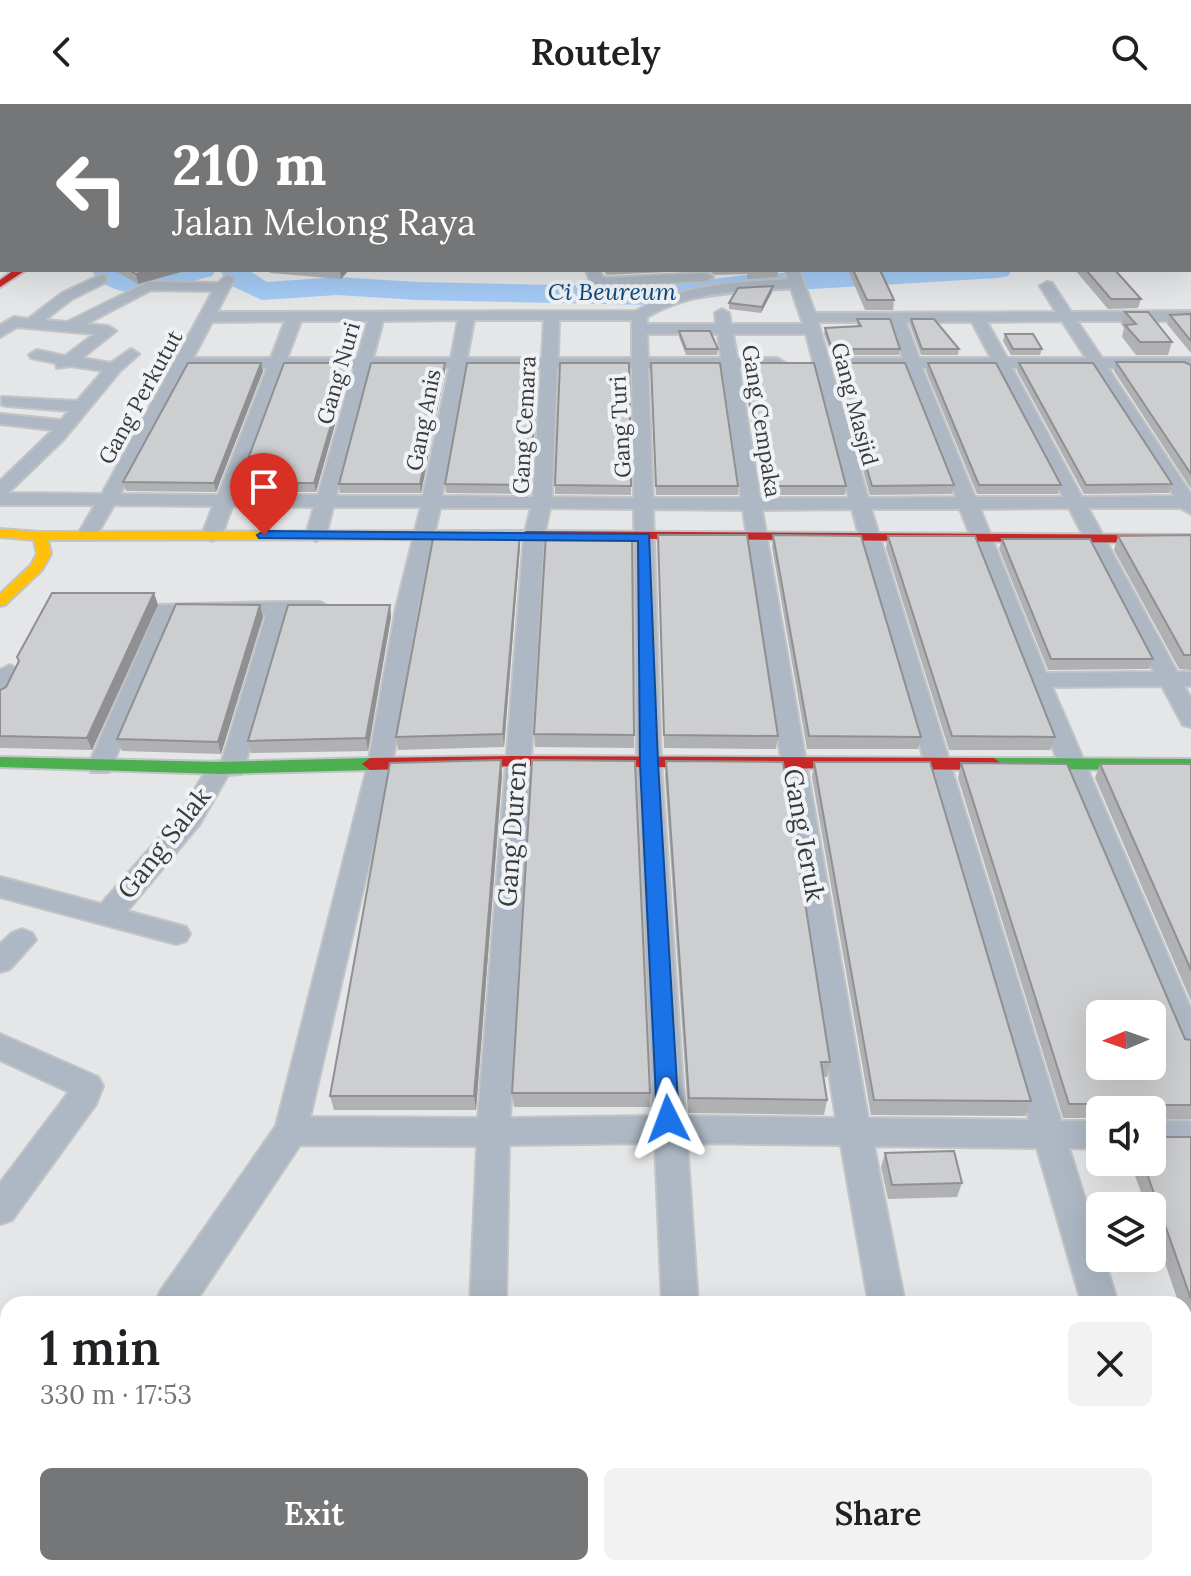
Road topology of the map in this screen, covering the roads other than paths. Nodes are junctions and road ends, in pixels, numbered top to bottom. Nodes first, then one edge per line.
1 (597, 275) edge
2 (796, 276) edge
3 (101, 279) dead end
4 (1047, 286) dead end
5 (55, 305) junction
6 (98, 311) junction
7 (377, 315) junction
8 (467, 315) junction
9 (295, 316) junction
10 (552, 316) junction
11 (1068, 316) junction
12 (1191, 316) edge
13 (208, 317) junction
14 (977, 317) junction
15 (897, 318) junction
16 (723, 321) junction
17 (639, 322) junction
18 (34, 324) junction
19 (810, 324) junction
20 (68, 328) junction
21 (0, 332) edge
22 (0, 342) edge
23 (131, 354) dead end
24 (37, 355) dead end
25 (457, 362) junction
26 (550, 362) junction
27 (912, 362) junction
28 (1186, 362) edge
29 (65, 363) junction
30 (185, 363) junction
31 (276, 363) junction
32 (365, 363) junction
33 (805, 363) junction
34 (1000, 363) junction
35 (1096, 363) junction
36 (639, 364) junction
37 (729, 364) junction
38 (114, 368) junction
39 (8, 401) dead end
40 (83, 407) junction
41 (0, 419) edge
42 (66, 426) junction
43 (0, 468) edge
44 (21, 471) junction
45 (0, 491) edge
46 (0, 499) edge
47 (108, 500) junction
48 (326, 500) junction
49 (430, 500) junction
50 (225, 502) junction
51 (968, 502) junction
52 (542, 503) junction
53 (1077, 503) junction
54 (645, 504) junction
55 (753, 504) junction
56 (860, 504) junction
57 (1190, 504) edge
58 (0, 533) edge
59 (88, 534) junction
60 (425, 534) junction
61 (212, 535) junction
62 (316, 535) junction
63 (40, 536) junction
64 (534, 536) junction
65 (644, 537) junction
66 (757, 537) junction
67 (869, 538) junction
68 (981, 538) junction
69 (1097, 539) junction
70 (1191, 539) edge
71 (0, 602) edge
72 (279, 608) junction
73 (336, 608) edge
74 (379, 608) edge
75 (407, 608) junction
76 (10, 672) edge
77 (1180, 679) edge
78 (1039, 680) junction
79 (0, 693) edge
80 (1191, 720) edge
81 (517, 761) junction
82 (0, 762) edge
83 (649, 763) junction
84 (1071, 764) junction
85 (380, 765) junction
86 (792, 765) junction
87 (938, 765) junction
88 (1191, 765) edge
89 (100, 766) junction
90 (226, 768) junction
91 (0, 887) edge
92 (106, 917) junction
93 (176, 934) dead end
94 (22, 940) dead end
95 (0, 961) edge
96 (1191, 1043) edge
97 (0, 1046) edge
98 (669, 1129) junction
99 (291, 1131) junction
100 (493, 1132) junction
101 (854, 1132) junction
102 (1049, 1134) junction
103 (1086, 1135) edge
104 (1166, 1135) edge
105 (1191, 1135) edge
106 (0, 1209) edge
107 (178, 1296) edge
108 (488, 1296) edge
109 (679, 1296) edge
110 (885, 1296) edge
111 (1098, 1296) edge

1 - 2 street
2 - 17 street
2 - 19 street, Gang Masjid
3 - 5 street
4 - 11 street
5 - 6 street
5 - 18 street
6 - 13 street, Gang Perkutut
6 - 20 street
7 - 8 street
7 - 9 street
7 - 32 street, Gang Nuri
8 - 10 street
8 - 25 street, Gang Anis
9 - 13 street
9 - 31 street
10 - 17 street
10 - 26 street, Gang Cemara
11 - 12 street
11 - 14 street
11 - 35 street
13 - 30 street, Gang Perkutut
14 - 15 street
14 - 34 street
15 - 19 street
15 - 27 street
16 - 17 street
16 - 19 street
16 - 37 street, Gang Cempaka
17 - 36 street, Gang Turi
18 - 20 street
18 - 21 street
18 - 22 street
19 - 33 street, Gang Masjid
20 - 29 street
23 - 38 street
24 - 29 street
25 - 26 street
25 - 32 street
25 - 49 street, Gang Anis
26 - 36 street
26 - 52 street, Gang Cemara
27 - 33 street
27 - 34 street
27 - 51 street
28 - 35 street
29 - 38 street
30 - 31 street
30 - 47 street, Gang Perkutut
31 - 32 street
31 - 50 street
32 - 48 street, Gang Nuri
33 - 37 street
33 - 56 street, Gang Masjid
34 - 35 street
34 - 53 street
35 - 57 street
36 - 37 street
36 - 54 street, Gang Turi
37 - 55 street, Gang Cempaka
38 - 40 street
39 - 40 street
40 - 42 street
41 - 42 street
42 - 44 street
43 - 44 street
44 - 45 street
46 - 47 street
47 - 50 street
47 - 59 street, Gang Perkutut
48 - 49 street
48 - 50 street
48 - 62 street, Gang Nuri
49 - 52 street
49 - 60 street, Gang Anis
50 - 61 street
51 - 53 street
51 - 56 street
51 - 68 street
52 - 54 street
52 - 64 street, Gang Cemara
53 - 57 street
53 - 69 street
54 - 55 street
54 - 65 street, Gang Turi
55 - 56 street
55 - 66 street, Gang Cempaka
56 - 67 street, Gang Masjid
58 - 63 main road
59 - 61 main road
59 - 63 main road
60 - 62 main road
60 - 64 main road
60 - 75 street, Gang Anis
61 - 62 main road
63 - 71 main road
64 - 65 main road
64 - 81 street, Gang Duren
65 - 66 main road
65 - 83 street, Gang Turi
66 - 67 main road
66 - 86 street, Gang Jeruk
67 - 68 main road
67 - 87 street, Gang Masjid
68 - 69 main road
68 - 78 street
69 - 70 main road
69 - 77 street
72 - 73 street
72 - 89 street
72 - 90 street, Gang Salak
74 - 75 street
75 - 85 street, Gang Anis
76 - 79 street
77 - 78 street
77 - 80 street
78 - 84 street
81 - 83 main road
81 - 85 main road
81 - 100 street, Gang Duren
82 - 89 main road
83 - 86 main road
83 - 98 street, Gang Turi
84 - 87 main road
84 - 88 main road
84 - 96 street
85 - 90 main road
85 - 99 street, Gang Anis
86 - 87 main road
86 - 101 street, Gang Jeruk
87 - 102 street, Gang Masjid
89 - 90 main road
90 - 92 street, Gang Salak
91 - 92 street
92 - 93 street
94 - 95 street
97 - 106 street
98 - 100 street
98 - 101 street
98 - 109 street, Gang Turi
99 - 100 street
99 - 107 street
100 - 108 street, Gang Duren
101 - 102 street
101 - 110 street, Gang Jeruk
102 - 103 street
102 - 111 street, Gang Masjid
104 - 105 street

